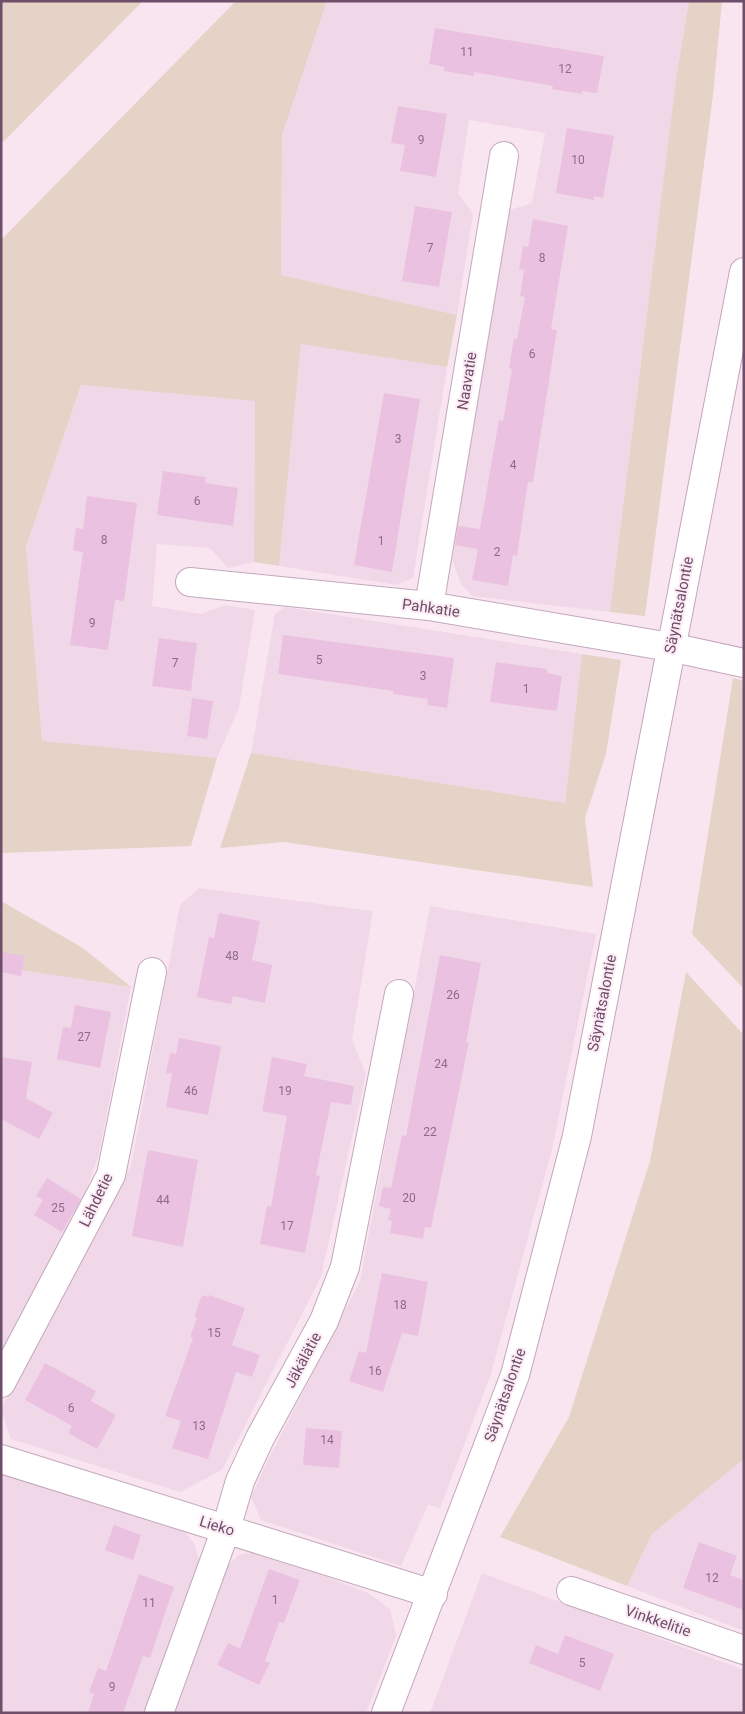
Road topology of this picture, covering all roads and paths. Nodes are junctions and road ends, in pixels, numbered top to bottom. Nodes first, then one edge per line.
1 (504, 156) dead end
2 (744, 272) edge
3 (190, 582) dead end
4 (430, 606) junction
5 (670, 647) junction
6 (744, 663) edge
7 (152, 972) dead end
8 (399, 994) dead end
9 (1, 1383) edge
10 (1, 1459) edge
11 (226, 1529) junction
12 (571, 1592) dead end
13 (432, 1594) junction
14 (744, 1650) edge
15 (159, 1713) edge
16 (386, 1713) edge

1 - 4 street, Naavatie
2 - 5 street, Säynätsalontie
3 - 4 street, Pahkatie
4 - 5 street, Pahkatie
5 - 6 street, Pahkatie
5 - 13 street, Säynätsalontie
7 - 9 street, Lähdetie
8 - 11 street, Jäkälätie
10 - 11 street, Lieko
11 - 13 street, Lieko
11 - 15 street, Jäkälätie
12 - 14 street, Vinkkelitie
13 - 16 street, Säynätsalontie

